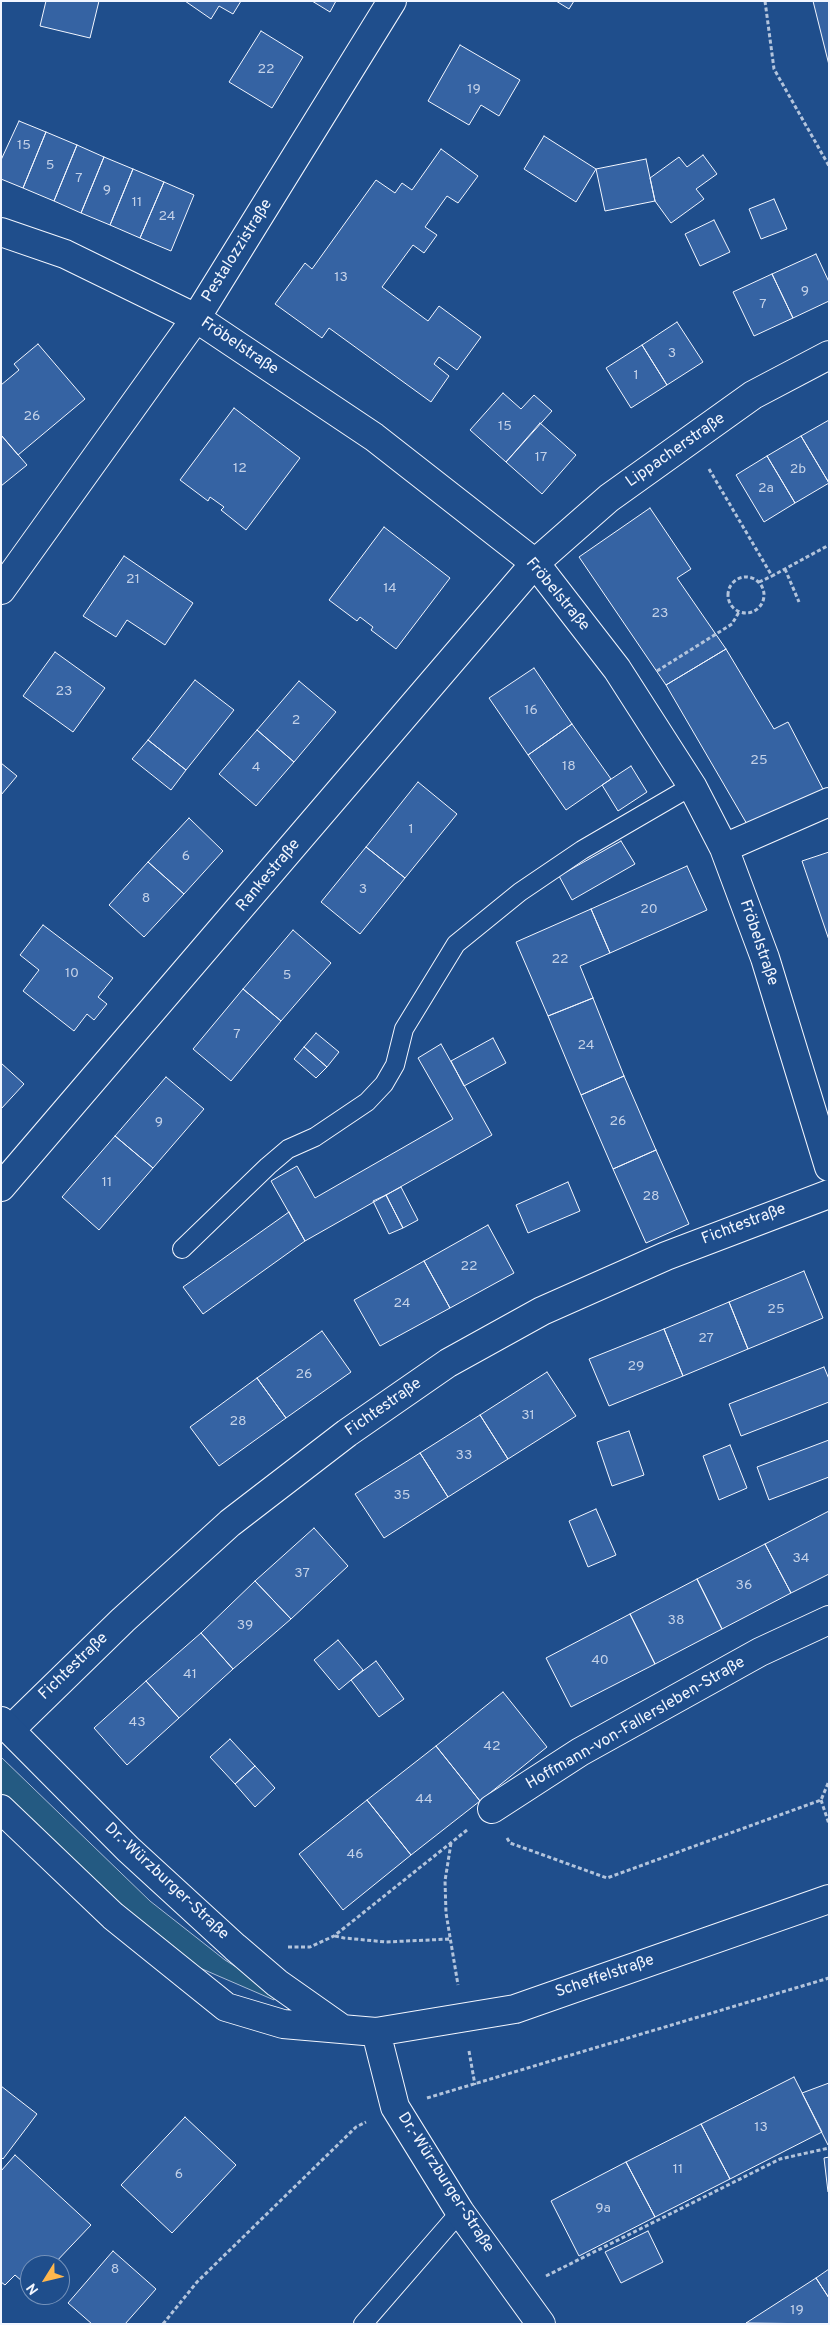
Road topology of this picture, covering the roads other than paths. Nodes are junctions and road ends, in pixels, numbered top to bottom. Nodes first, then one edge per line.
1 (392, 1) edge
2 (1, 232) edge
3 (196, 318) junction
4 (829, 355) edge
5 (535, 563) junction
6 (1, 590) edge
7 (692, 786) junction
8 (829, 802) edge
9 (724, 848) junction
10 (829, 1167) edge
11 (1, 1188) edge
12 (829, 1194) edge
13 (182, 1249) dead end
14 (829, 1620) edge
15 (6, 1726) edge
16 (1, 1809) edge
17 (492, 1809) road end
18 (829, 1898) edge
19 (343, 2029) junction
20 (376, 2032) junction
21 (460, 2212) junction
22 (363, 2324) edge
23 (541, 2324) edge

1 - 3 street, Pestalozzistraße
2 - 3 street, Fröbelstraße
3 - 5 street, Fröbelstraße
3 - 6 street, Pestalozzistraße
4 - 5 street, Lippacherstraße
5 - 7 street, Fröbelstraße
5 - 11 street, Rankestraße
7 - 9 street, Fröbelstraße
7 - 13 lane
8 - 9 street
9 - 10 street, Fröbelstraße
12 - 15 street, Fichtestraße
14 - 17 street, Hoffmann-von-Fallersleben-Straße
15 - 19 street, Dr.-Würzburger-Straße
16 - 19 street, Dr.-Würzburger-Straße
18 - 20 street, Scheffelstraße
19 - 20 street, Dr.-Würzburger-Straße
20 - 21 street, Dr.-Würzburger-Straße
21 - 22 lane
21 - 23 street, Dr.-Würzburger-Straße

